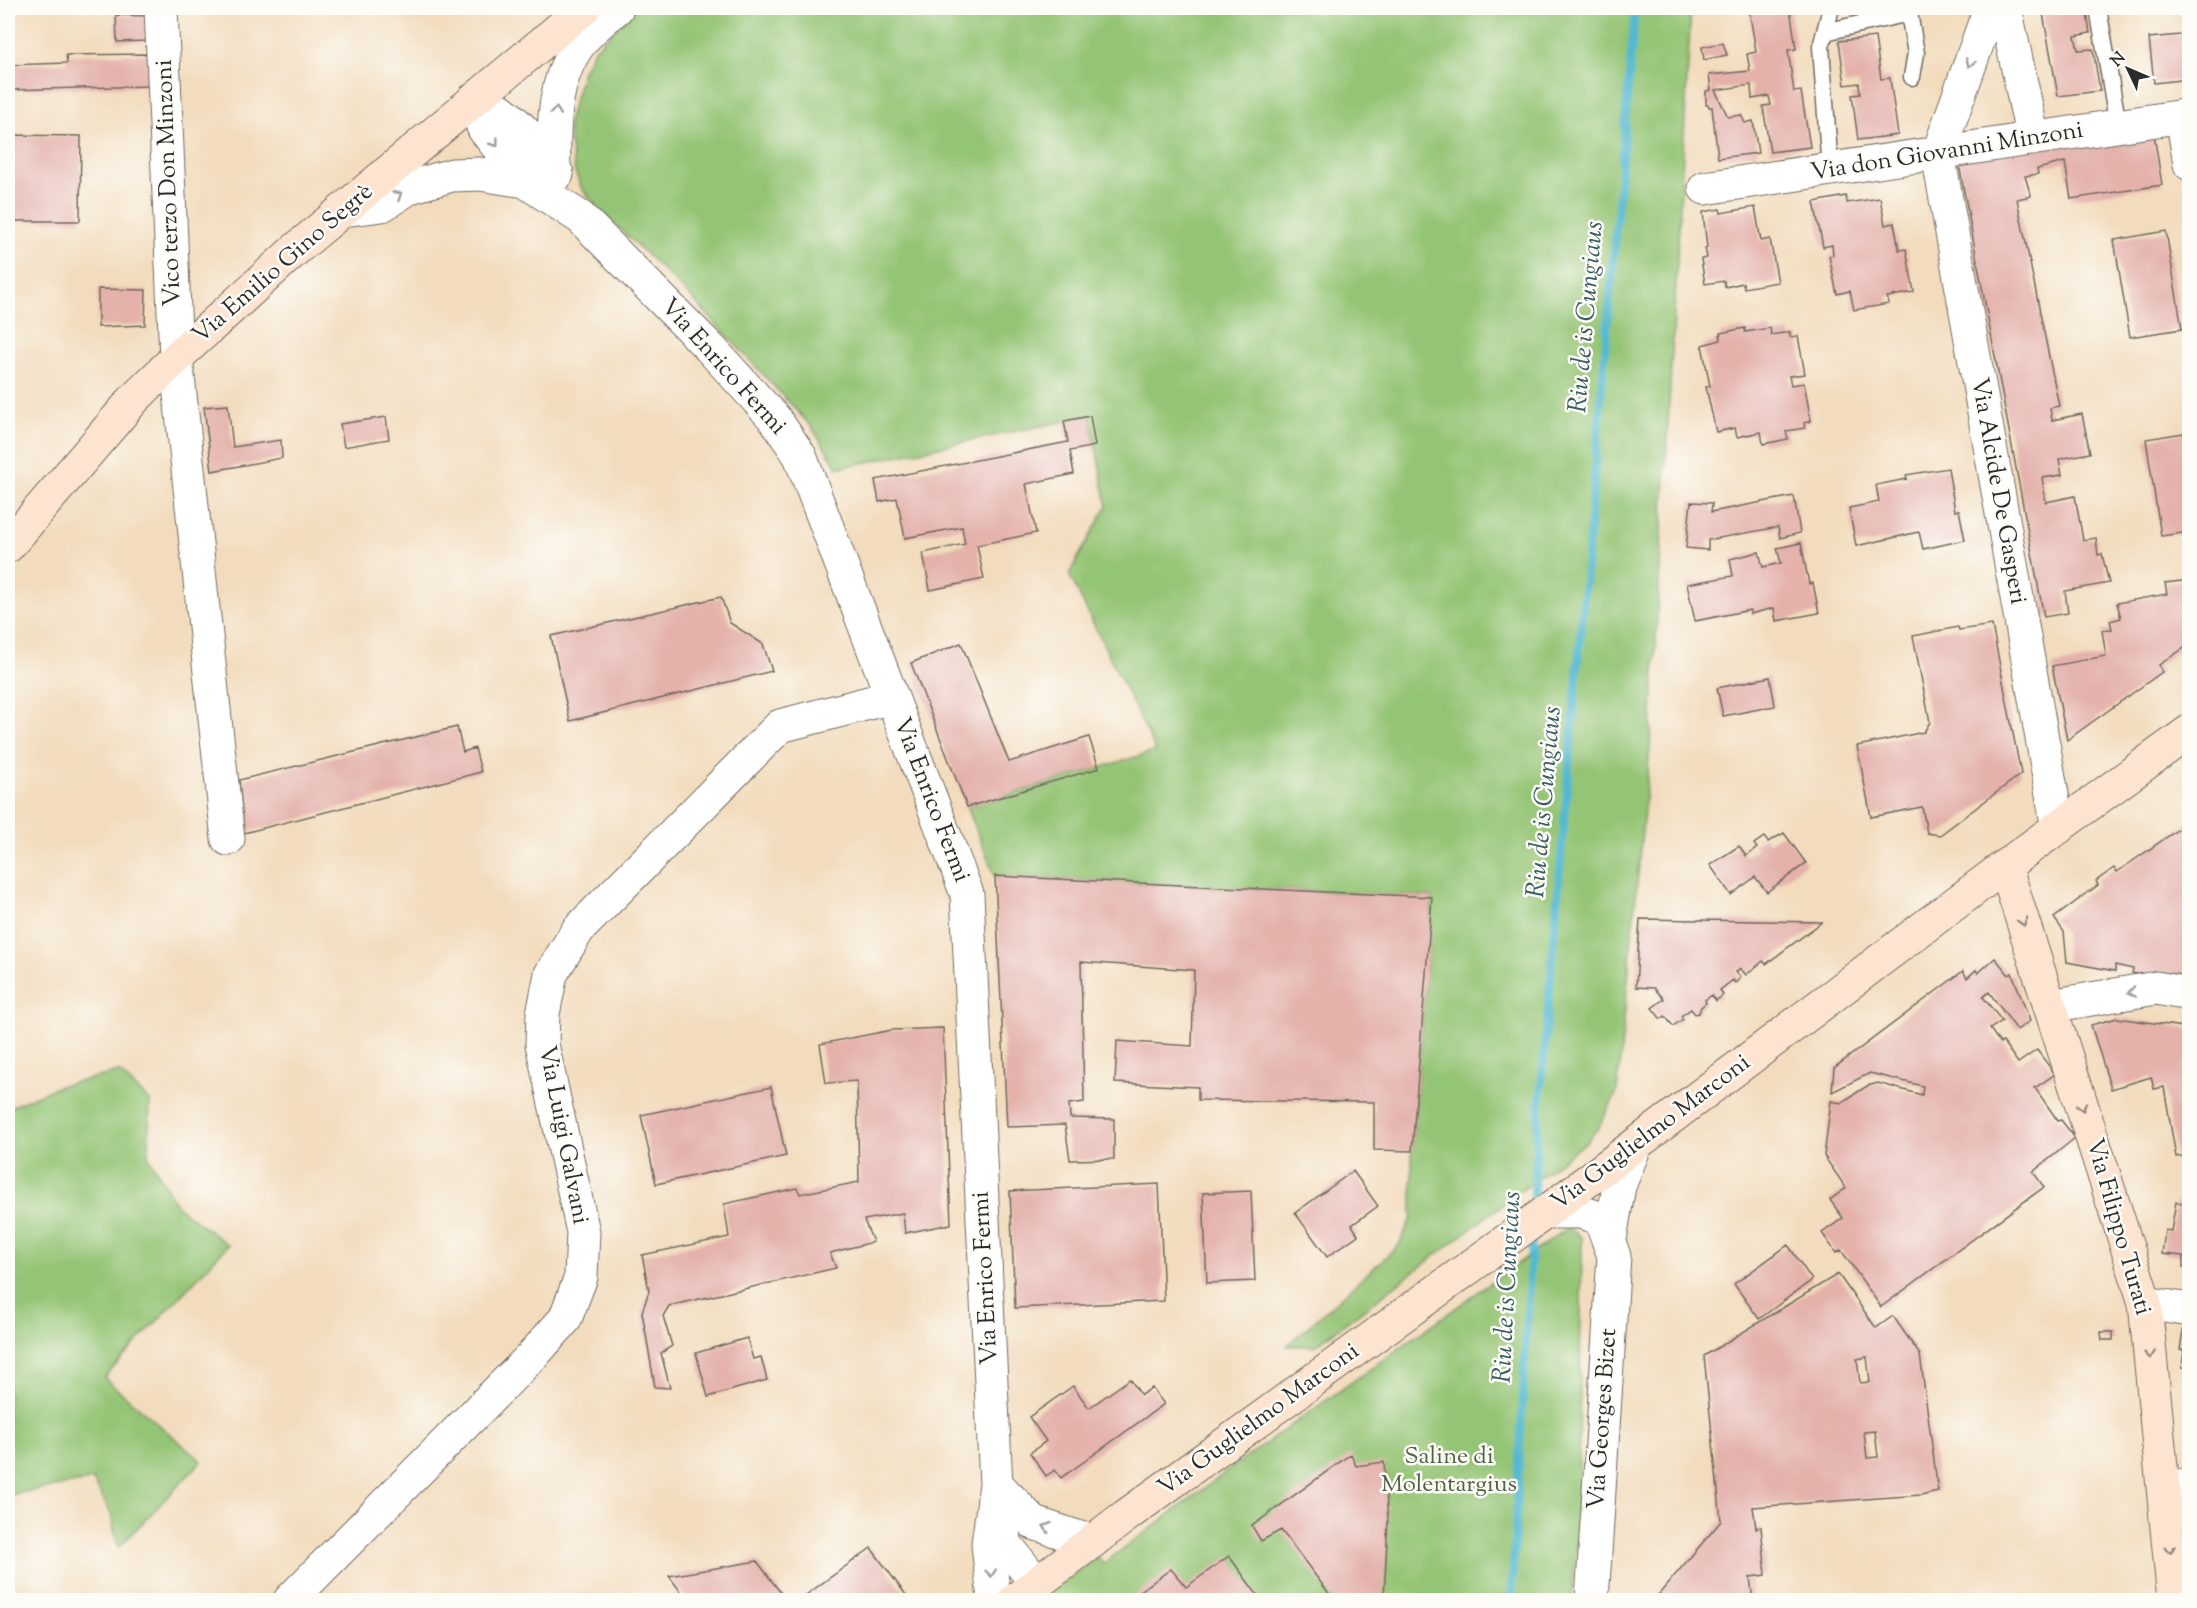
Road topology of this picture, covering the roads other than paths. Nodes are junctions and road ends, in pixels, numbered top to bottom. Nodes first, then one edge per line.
1 (161, 8) edge
2 (584, 8) edge
3 (617, 8) edge
4 (1831, 8) edge
5 (1990, 8) edge
6 (2005, 8) edge
7 (2098, 8) edge
8 (1909, 10) edge
9 (1825, 32) junction
10 (1912, 77) dead end
11 (473, 100) junction
12 (2186, 115) edge
13 (2118, 126) junction
14 (2033, 139) junction
15 (1938, 154) junction
16 (2190, 164) edge
17 (1830, 170) junction
18 (540, 175) junction
19 (1705, 188) dead end
20 (343, 210) junction
21 (176, 357) junction
22 (8, 546) edge
23 (892, 697) junction
24 (2190, 731) edge
25 (2190, 744) edge
26 (2190, 760) edge
27 (2139, 769) junction
28 (2058, 828) junction
29 (228, 839) dead end
30 (2005, 866) junction
31 (2190, 994) edge
32 (2050, 1006) junction
33 (1624, 1154) junction
34 (1546, 1212) junction
35 (1610, 1239) junction
36 (2145, 1303) junction
37 (2190, 1310) edge
38 (2177, 1486) edge
39 (994, 1494) junction
40 (1092, 1542) junction
41 (1026, 1592) edge
42 (290, 1600) edge
43 (993, 1600) edge
44 (1592, 1600) edge
45 (2174, 1600) edge

1 - 21 street, Vico terzo Don Minzoni
2 - 11 street, Via Emilio Gino Segrè
18 -> 3 street
4 - 9 lane
5 -> 15 street
6 - 14 street
7 - 13 lane
8 - 9 lane
8 - 10 lane
9 - 17 lane
11 - 18 street
11 - 20 street, Via Emilio Gino Segrè
12 - 13 street, Via don Giovanni Minzoni
12 - 16 street
13 - 14 street, Via don Giovanni Minzoni
14 - 15 street, Via don Giovanni Minzoni
15 - 17 street, Via don Giovanni Minzoni
15 - 28 street, Via Alcide De Gasperi
17 - 19 street, Via don Giovanni Minzoni
20 -> 18 street
18 - 23 street, Via Enrico Fermi
20 - 21 street, Via Emilio Gino Segrè
21 - 22 street, Via Emilio Gino Segrè
21 - 29 street, Vico terzo Don Minzoni
23 - 39 street, Via Enrico Fermi
23 - 42 street, Via Luigi Galvani
24 - 27 street, Via Guglielmo Marconi
25 - 27 street, Via Guglielmo Marconi
26 - 27 street
27 - 28 street, Via Guglielmo Marconi
28 - 30 street, Via Guglielmo Marconi
30 -> 32 street, Via Filippo Turati
30 - 33 street, Via Guglielmo Marconi
31 -> 32 street
32 -> 36 street, Via Filippo Turati
33 - 34 street, Via Guglielmo Marconi
33 - 35 street, Via Georges Bizet
34 - 35 street, Via Georges Bizet
34 - 40 street, Via Guglielmo Marconi
35 - 44 street, Via Georges Bizet
36 - 37 street
36 -> 38 street, Via Filippo Turati
38 -> 45 street, Via Filippo Turati
40 -> 39 street
39 - 41 street
39 -> 43 street, Via Enrico Fermi
40 - 41 street, Via Guglielmo Marconi

